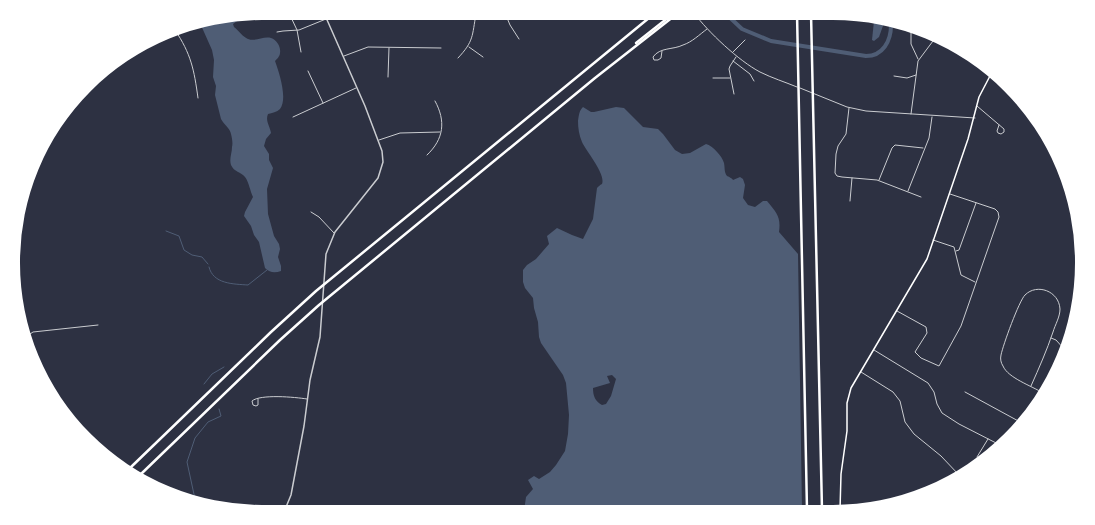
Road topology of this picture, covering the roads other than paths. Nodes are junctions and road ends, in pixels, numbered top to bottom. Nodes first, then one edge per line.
1 (292, 20) edge
2 (324, 20) edge
3 (326, 20) edge
4 (475, 20) edge
5 (508, 20) edge
6 (646, 20) edge
7 (665, 20) edge
8 (669, 20) edge
9 (700, 20) edge
10 (797, 20) edge
11 (811, 20) edge
12 (707, 28) junction
13 (297, 30) junction
14 (277, 32) dead end
15 (911, 33) edge
16 (178, 35) edge
17 (519, 39) dead end
18 (745, 40) dead end
19 (932, 41) edge
20 (468, 46) junction
21 (389, 47) junction
22 (441, 48) dead end
23 (662, 51) junction
24 (301, 52) dead end
25 (732, 52) junction
26 (344, 56) junction
27 (737, 56) junction
28 (483, 57) dead end
29 (458, 58) dead end
30 (918, 60) junction
31 (733, 61) junction
32 (308, 71) dead end
33 (894, 76) dead end
34 (916, 76) junction
35 (388, 77) dead end
36 (595, 78) junction
37 (713, 78) dead end
38 (731, 78) junction
39 (989, 78) edge
40 (754, 81) dead end
41 (358, 87) junction
42 (734, 94) dead end
43 (198, 98) dead end
44 (435, 101) dead end
45 (323, 103) junction
46 (977, 106) junction
47 (849, 107) junction
48 (911, 114) junction
49 (293, 116) dead end
50 (932, 116) junction
51 (975, 118) junction
52 (999, 125) junction
53 (440, 132) junction
54 (378, 140) junction
55 (924, 148) junction
56 (427, 155) dead end
57 (852, 178) junction
58 (879, 181) junction
59 (907, 192) junction
60 (950, 193) junction
61 (921, 197) dead end
62 (850, 202) dead end
63 (976, 203) junction
64 (311, 212) dead end
65 (335, 233) junction
66 (934, 240) junction
67 (956, 251) junction
68 (976, 283) junction
69 (897, 311) junction
70 (98, 325) dead end
71 (31, 334) edge
72 (1051, 338) junction
73 (1061, 344) edge
74 (873, 350) junction
75 (860, 371) junction
76 (1031, 386) junction
77 (1039, 390) edge
78 (965, 392) dead end
79 (258, 399) dead end
80 (307, 399) junction
81 (1017, 420) edge
82 (988, 439) junction
83 (995, 442) edge
84 (978, 456) edge
85 (132, 466) edge
86 (956, 472) edge
87 (142, 473) edge
88 (840, 504) edge
89 (287, 505) edge
90 (807, 505) edge
91 (822, 505) edge

1 - 13 street
2 - 13 street
3 - 26 street
4 - 20 street
5 - 17 street
6 - 85 highway
7 - 36 highway
8 - 36 highway
9 - 12 street
10 - 90 highway
11 - 91 highway
12 - 23 street
12 - 25 street
13 - 14 street
13 - 24 street
15 - 30 street
16 - 43 street
18 - 25 street
19 - 30 street
20 - 28 street
20 - 29 street
21 - 22 street
21 - 26 street
21 - 35 street
23 - 23 street
25 - 27 street
26 - 41 street
27 - 31 street
27 - 47 street
30 - 34 street
31 - 38 street
31 - 40 street
32 - 45 street
33 - 34 street
34 - 48 street
36 - 87 highway
37 - 38 street
38 - 42 street
39 - 46 main road
41 - 45 street
41 - 54 street
44 - 53 street
45 - 49 street
46 - 51 main road
46 - 52 street
47 - 48 street
47 - 57 street
48 - 50 street
50 - 51 street
50 - 55 street
51 - 60 main road
52 - 52 street
53 - 54 street
53 - 56 street
54 - 65 street
55 - 58 street
55 - 59 street
57 - 58 street
57 - 62 street
58 - 59 street
59 - 61 street
60 - 63 street
60 - 66 main road
63 - 67 street
63 - 68 street
64 - 65 street
65 - 80 street
66 - 67 street
66 - 69 main road
67 - 68 street
68 - 69 street
69 - 74 main road
70 - 71 street
72 - 73 street
72 - 76 street
72 - 76 street
74 - 75 main road
74 - 82 street
75 - 86 street
75 - 88 main road
76 - 77 street
78 - 81 street
79 - 80 street
80 - 89 street
82 - 83 street
82 - 84 street

